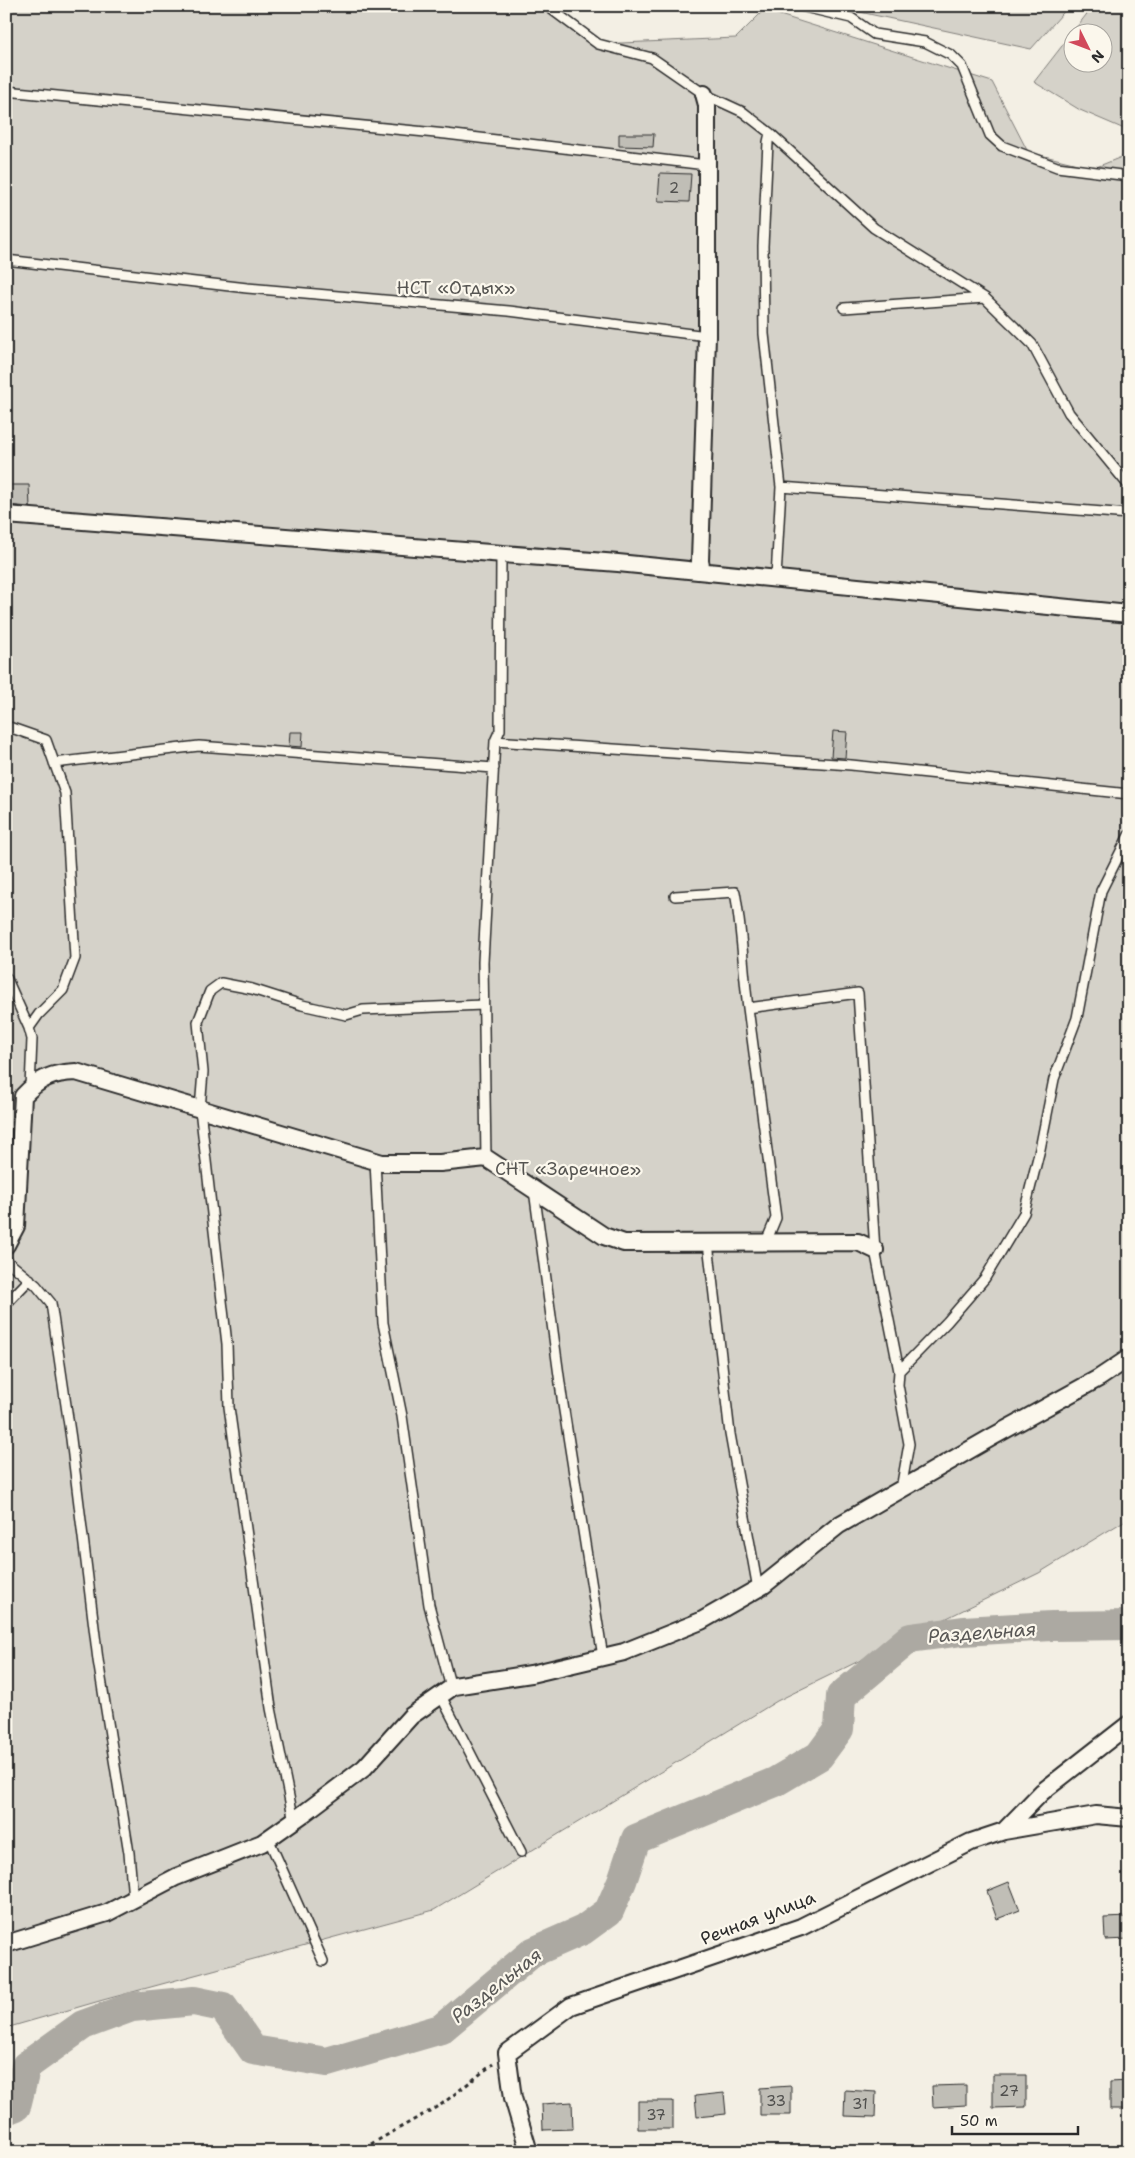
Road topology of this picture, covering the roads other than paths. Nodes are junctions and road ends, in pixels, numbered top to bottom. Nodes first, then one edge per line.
1 (547, 6) edge
2 (800, 6) edge
3 (6, 91) edge
4 (704, 94) junction
5 (770, 133) junction
6 (706, 165) junction
7 (1129, 176) edge
8 (6, 260) edge
9 (985, 298) junction
10 (844, 308) dead end
11 (707, 336) junction
12 (1129, 486) edge
13 (781, 487) junction
14 (1129, 514) edge
15 (6, 515) edge
16 (501, 555) junction
17 (702, 571) junction
18 (776, 578) junction
19 (1129, 614) edge
20 (6, 726) edge
21 (495, 740) junction
22 (54, 763) junction
23 (494, 768) junction
24 (1129, 794) edge
25 (1129, 835) edge
26 (675, 896) dead end
27 (6, 977) edge
28 (483, 1005) junction
29 (748, 1008) junction
30 (29, 1028) junction
31 (30, 1088) junction
32 (200, 1109) junction
33 (13, 1153) edge
34 (486, 1158) junction
35 (375, 1161) junction
36 (534, 1190) junction
37 (766, 1242) junction
38 (708, 1243) junction
39 (6, 1245) edge
40 (875, 1250) junction
41 (6, 1260) edge
42 (30, 1279) junction
43 (6, 1304) edge
44 (1129, 1358) edge
45 (899, 1372) junction
46 (902, 1489) junction
47 (758, 1588) junction
48 (603, 1657) junction
49 (446, 1692) junction
50 (1129, 1724) edge
51 (1129, 1818) edge
52 (294, 1821) junction
53 (1004, 1831) junction
54 (268, 1838) junction
55 (521, 1852) dead end
56 (133, 1900) junction
57 (6, 1944) edge
58 (323, 1961) dead end
59 (529, 2152) edge

1 - 4 lane
2 - 7 lane
3 - 6 lane
4 - 5 lane
4 - 6 street
5 - 9 lane
5 - 13 lane
6 - 11 street
8 - 11 lane
9 - 10 lane
9 - 12 lane
11 - 17 street
13 - 14 lane
13 - 18 lane
15 - 16 street
16 - 17 street
16 - 21 lane
17 - 18 street
18 - 19 street
20 - 22 lane
21 - 23 lane
21 - 24 lane
22 - 23 lane
22 - 30 lane
23 - 28 lane
25 - 45 lane
26 - 29 lane
27 - 30 lane
28 - 32 lane
28 - 34 lane
29 - 37 lane
29 - 40 lane
30 - 31 lane
31 - 32 street
31 - 33 street
32 - 35 street
32 - 52 lane
33 - 39 street
34 - 35 street
34 - 36 street
35 - 49 lane
36 - 38 street
36 - 48 lane
37 - 38 street
37 - 40 street
38 - 47 lane
40 - 45 lane
41 - 42 lane
42 - 43 lane
42 - 56 lane
44 - 46 street
45 - 46 lane
46 - 47 street
47 - 48 street
48 - 49 street
49 - 52 street
49 - 55 lane
50 - 53 street
51 - 53 street, Речная улица
52 - 54 street
53 - 59 street, Речная улица
54 - 56 street
54 - 58 lane
56 - 57 street

